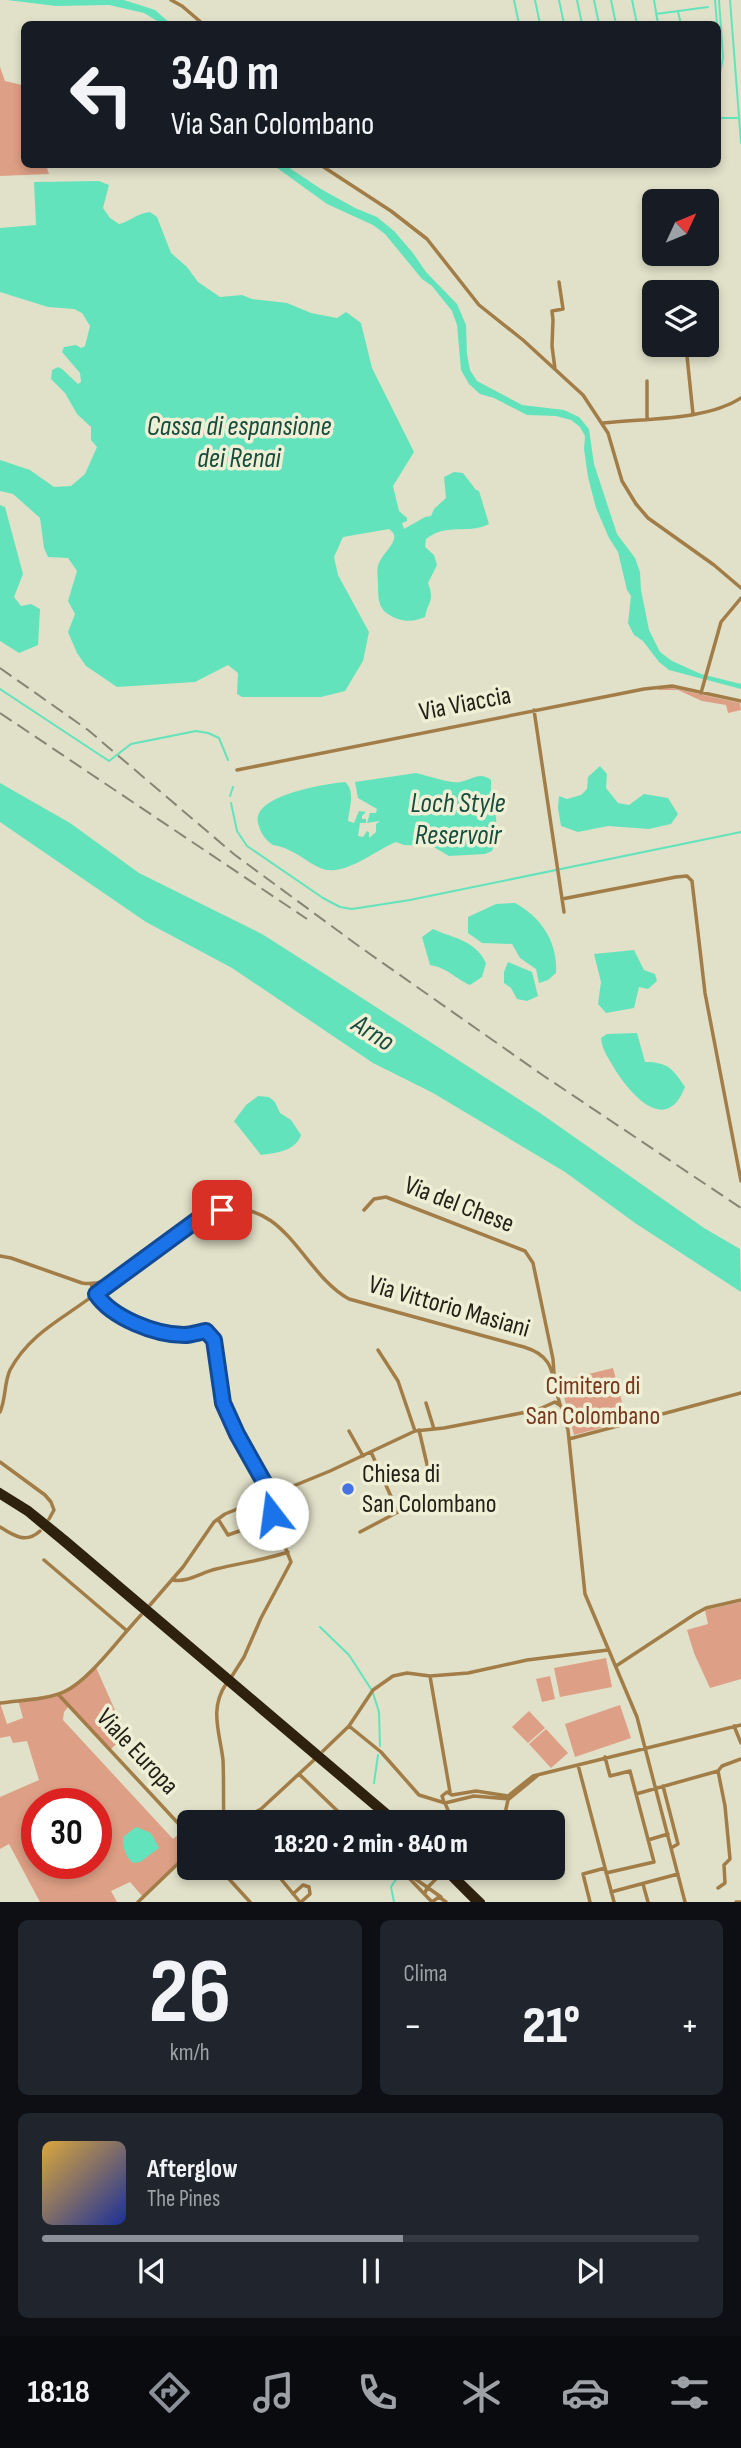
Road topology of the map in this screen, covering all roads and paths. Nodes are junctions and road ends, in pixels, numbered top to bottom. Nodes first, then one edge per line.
1 (171, 0) edge
2 (201, 21) edge
3 (325, 168) edge
4 (559, 282) dead end
5 (687, 357) edge
6 (555, 371) junction
7 (647, 382) dead end
8 (741, 398) edge
9 (693, 414) junction
10 (647, 418) junction
11 (603, 424) junction
12 (741, 588) edge
13 (741, 598) edge
14 (702, 691) junction
15 (741, 701) edge
16 (534, 710) junction
17 (237, 770) dead end
18 (562, 899) junction
19 (564, 912) dead end
20 (741, 1181) edge
21 (213, 1207) dead end
22 (364, 1210) dead end
23 (201, 1217) junction
24 (0, 1256) edge
25 (122, 1273) junction
26 (102, 1282) junction
27 (92, 1284) junction
28 (97, 1292) junction
29 (378, 1350) dead end
30 (551, 1350) junction
31 (547, 1361) junction
32 (554, 1362) junction
33 (554, 1376) junction
34 (741, 1393) edge
35 (558, 1397) junction
36 (426, 1403) dead end
37 (552, 1403) junction
38 (561, 1406) junction
39 (537, 1410) junction
40 (0, 1412) edge
41 (553, 1412) junction
42 (565, 1423) junction
43 (433, 1429) junction
44 (349, 1431) dead end
45 (417, 1431) junction
46 (569, 1439) junction
47 (371, 1452) junction
48 (363, 1456) junction
49 (0, 1462) edge
50 (429, 1473) dead end
51 (0, 1494) edge
52 (270, 1496) junction
53 (218, 1518) junction
54 (49, 1519) dead end
55 (273, 1519) junction
56 (0, 1527) edge
57 (40, 1531) dead end
58 (360, 1532) dead end
59 (288, 1552) junction
60 (44, 1560) dead end
61 (173, 1580) junction
62 (741, 1600) edge
63 (150, 1605) dead end
64 (141, 1615) dead end
65 (126, 1630) junction
66 (608, 1650) junction
67 (616, 1666) junction
68 (232, 1676) dead end
69 (430, 1676) junction
70 (226, 1684) dead end
71 (58, 1694) junction
72 (0, 1703) edge
73 (741, 1725) edge
74 (349, 1726) junction
75 (734, 1726) junction
76 (741, 1743) edge
77 (646, 1747) junction
78 (323, 1751) dead end
79 (605, 1758) junction
80 (741, 1759) edge
81 (314, 1760) dead end
82 (578, 1765) junction
83 (718, 1771) junction
84 (299, 1774) junction
85 (663, 1786) junction
86 (655, 1788) junction
87 (450, 1792) junction
88 (443, 1794) junction
89 (636, 1794) junction
90 (508, 1797) junction
91 (435, 1799) junction
92 (448, 1803) junction
93 (224, 1810) edge
94 (259, 1810) edge
95 (336, 1810) edge
96 (378, 1810) edge
97 (385, 1810) edge
98 (450, 1810) edge
99 (505, 1810) edge
100 (177, 1822) edge
101 (668, 1834) junction
102 (648, 1839) junction
103 (671, 1847) junction
104 (177, 1865) edge
105 (606, 1871) junction
106 (678, 1874) junction
107 (230, 1880) edge
108 (282, 1880) edge
109 (416, 1880) edge
110 (435, 1880) edge
111 (450, 1880) edge
112 (459, 1880) edge
113 (643, 1884) junction
114 (426, 1887) junction
115 (718, 1888) dead end
116 (611, 1892) junction
117 (293, 1894) junction
118 (445, 1901) edge
119 (138, 1902) edge
120 (250, 1902) edge
121 (300, 1902) edge
122 (432, 1902) edge
123 (475, 1902) edge
124 (482, 1902) edge
125 (590, 1902) edge
126 (614, 1902) edge
127 (648, 1902) edge
128 (685, 1902) edge

1 - 2 street
3 - 6 street
4 - 6 street
5 - 9 street
6 - 11 street
7 - 10 street
8 - 9 street
9 - 10 street
10 - 11 street
11 - 12 street
13 - 14 street
14 - 15 street, Via Viaccia
14 - 16 street, Via Viaccia
16 - 17 street, Via Viaccia
16 - 18 street
18 - 19 street
18 - 20 street
21 - 23 street
22 - 30 street, Via del Chese
23 - 25 street, Via Vittorio Masiani
23 - 31 street, Via Vittorio Masiani
24 - 27 street
25 - 26 street, Via Vittorio Masiani
25 - 28 street
26 - 27 street, Via Vittorio Masiani
26 - 28 street
27 - 28 street
28 - 40 street
28 - 52 street
29 - 45 street
30 - 31 street
30 - 32 street, Via del Chese
31 - 32 street
31 - 33 street, Via del Chese
32 - 33 street, Via del Chese
33 - 35 street, Via del Chese
34 - 46 street
35 - 37 street
35 - 38 street, Via del Chese
36 - 43 street
37 - 38 street
37 - 39 street
37 - 41 street
38 - 41 street
38 - 42 street, Via del Chese
39 - 41 street
39 - 43 street
41 - 42 street
42 - 46 street, Via del Chese
43 - 45 street
44 - 48 street
45 - 47 street
45 - 50 street
46 - 66 street, Via del Chese
47 - 48 street
47 - 58 street
48 - 52 street
49 - 54 street
51 - 96 highway
51 - 97 highway
52 - 53 street
52 - 55 street
53 - 55 street
53 - 61 street
55 - 59 street
56 - 57 street
59 - 61 street
59 - 68 street
60 - 65 street
61 - 63 street
62 - 67 street
64 - 65 street
65 - 71 street
66 - 67 street, Via del Chese
66 - 69 street
67 - 77 street, Via del Chese
69 - 74 street
69 - 87 street
70 - 93 street
71 - 72 street
71 - 100 street, Viale Europa
73 - 75 street
74 - 78 street
74 - 91 street
75 - 76 street
75 - 77 street
77 - 79 street
77 - 86 street, Via del Chese
79 - 82 street
79 - 89 street
80 - 83 street
81 - 84 street
82 - 90 street
82 - 105 street
83 - 85 street
83 - 115 street
84 - 94 street
84 - 95 street
85 - 86 street
85 - 103 street
86 - 89 street
86 - 101 street, Via del Chese
87 - 88 street
87 - 90 street
87 - 92 street
88 - 91 street
88 - 92 street
89 - 102 street
90 - 92 street
90 - 99 street
91 - 92 street
92 - 98 street
101 - 102 street
101 - 103 street, Via del Chese
102 - 105 street
103 - 106 street
104 - 119 street
105 - 116 street
105 - 125 street
106 - 113 street
106 - 128 street
107 - 120 street
108 - 117 street
109 - 114 street
110 - 114 street
111 - 123 highway
112 - 124 highway
113 - 116 street
113 - 127 street
114 - 118 street
114 - 122 street
116 - 126 street
117 - 121 street
117 - 121 street
118 - 122 street

